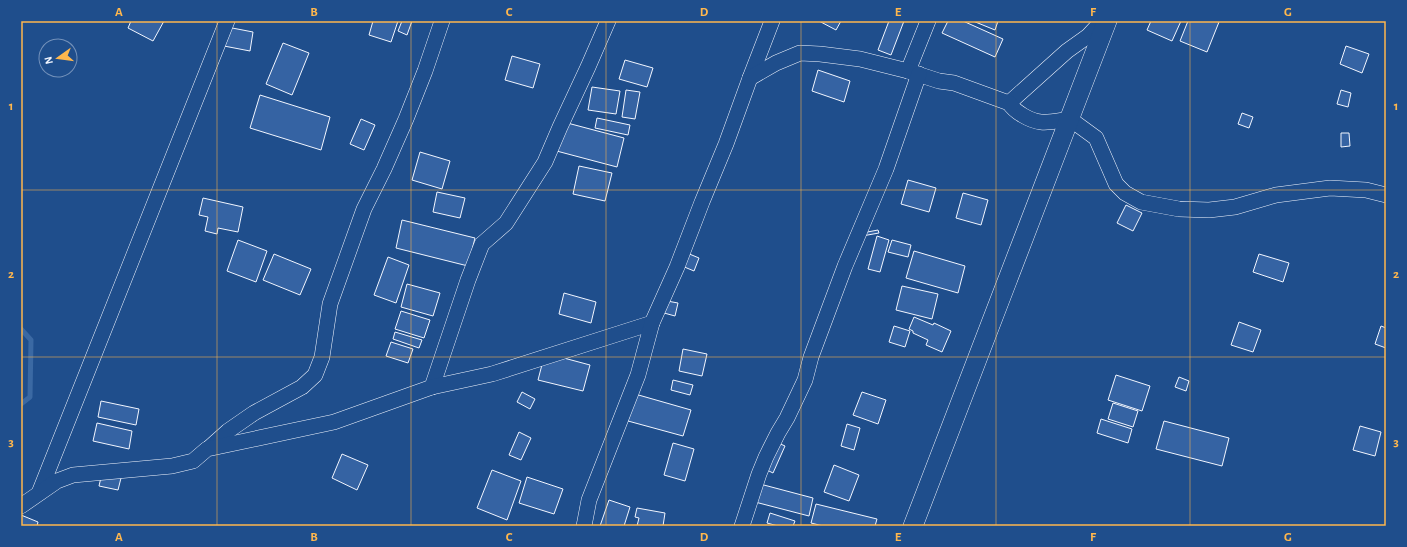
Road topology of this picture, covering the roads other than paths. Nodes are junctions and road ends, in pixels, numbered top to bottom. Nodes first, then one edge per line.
1 (226, 21) edge
2 (442, 21) edge
3 (608, 21) edge
4 (772, 21) edge
5 (928, 21) edge
6 (1102, 21) edge
7 (1107, 21) edge
8 (913, 73) junction
9 (750, 78) junction
10 (1009, 103) junction
11 (1070, 119) junction
12 (1386, 195) edge
13 (652, 323) junction
14 (432, 387) junction
15 (207, 449) junction
16 (39, 493) junction
17 (21, 506) edge
18 (584, 526) edge
19 (742, 526) edge
20 (913, 526) edge

1 - 16 street
2 - 15 street
3 - 14 street
4 - 9 street
5 - 8 street
6 - 10 street
7 - 11 street
8 - 9 street
8 - 10 street
8 - 19 street
9 - 13 street
10 - 11 street
11 - 12 street
11 - 20 street
13 - 14 street
13 - 18 street
14 - 15 street
15 - 16 street
16 - 17 street

